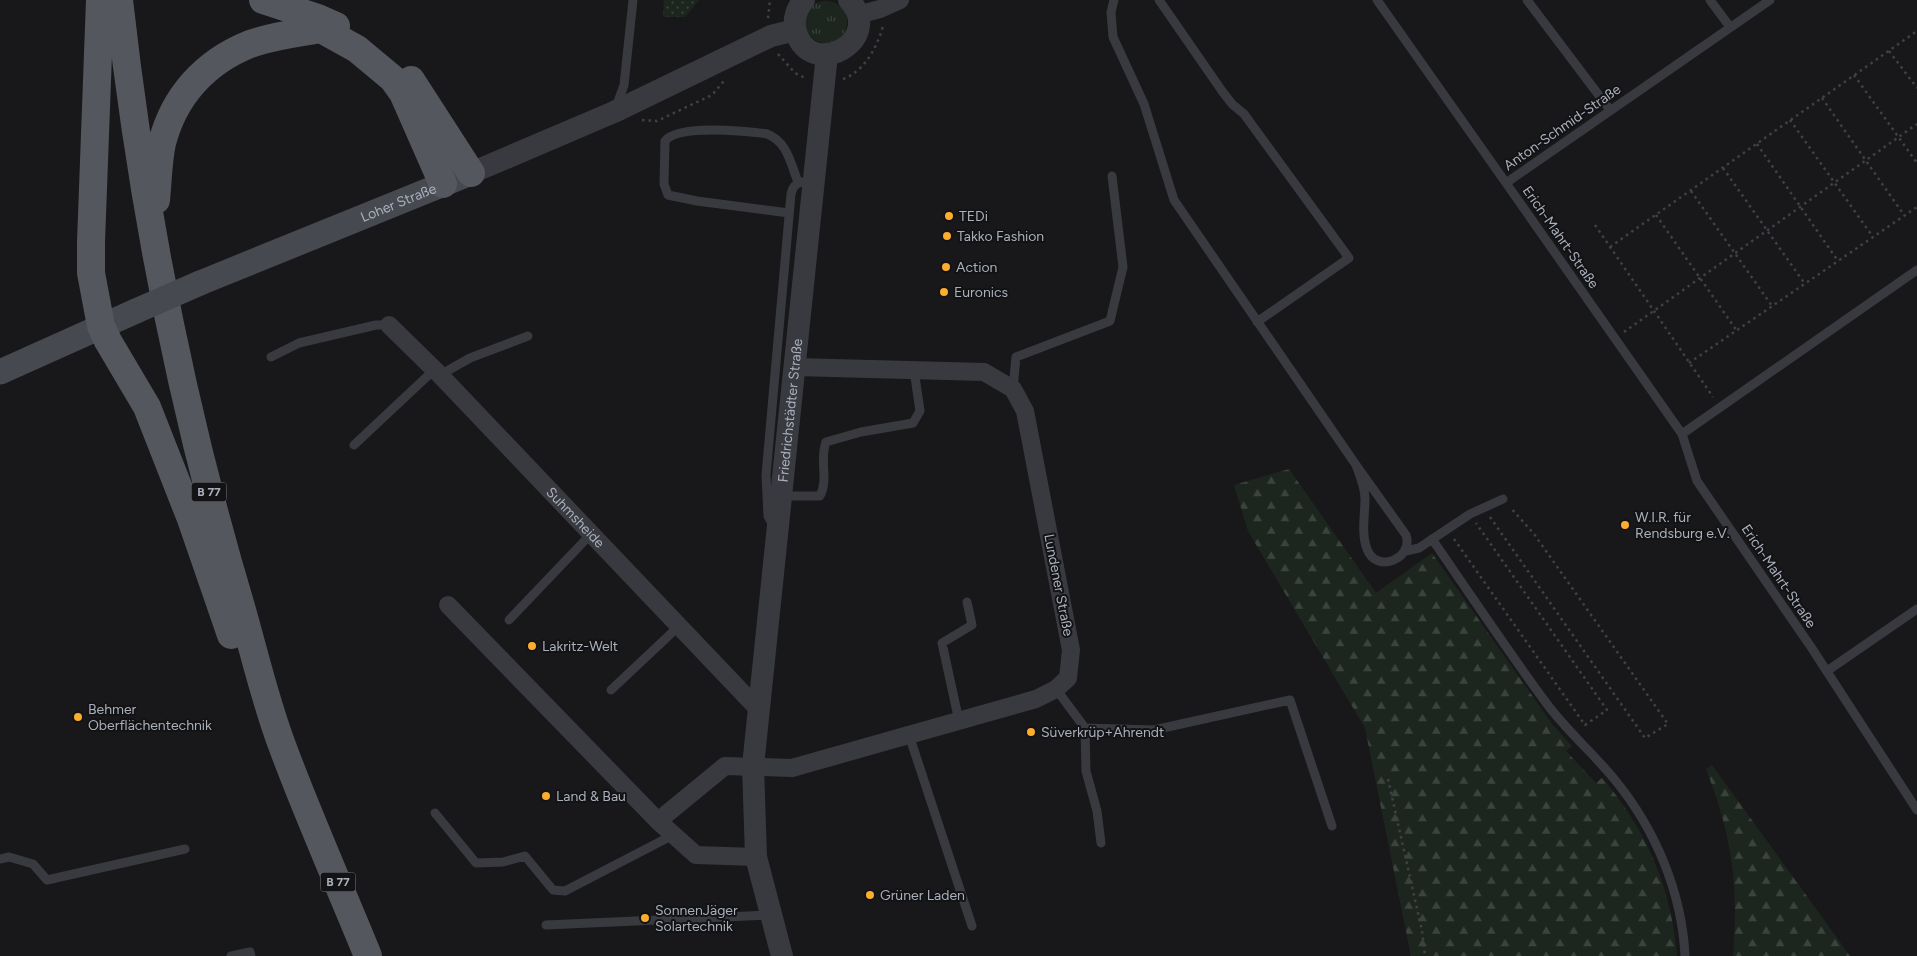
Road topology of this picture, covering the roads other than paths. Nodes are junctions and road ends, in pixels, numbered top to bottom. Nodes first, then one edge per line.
1 (100, 0) edge
2 (118, 0) edge
3 (263, 0) edge
4 (633, 0) edge
5 (804, 0) edge
6 (900, 0) edge
7 (1114, 0) edge
8 (1159, 0) edge
9 (1377, 0) edge
10 (1526, 0) edge
11 (1710, 0) edge
12 (1770, 0) edge
13 (853, 8) edge
14 (1730, 27) junction
15 (795, 30) junction
16 (827, 54) junction
17 (636, 90) junction
18 (1610, 110) junction
19 (471, 173) junction
20 (1112, 176) dead end
21 (806, 182) junction
22 (1506, 183) junction
23 (443, 184) junction
24 (789, 213) junction
25 (152, 233) junction
26 (1917, 270) edge
27 (1257, 322) junction
28 (389, 325) joint
29 (101, 326) junction
30 (528, 336) dead end
31 (271, 357) dead end
32 (794, 367) junction
33 (914, 370) junction
34 (0, 372) edge
35 (437, 372) junction
36 (1013, 389) junction
37 (1682, 434) junction
38 (354, 445) dead end
39 (1356, 465) junction
40 (781, 496) junction
41 (1503, 499) road end
42 (778, 522) junction
43 (591, 534) junction
44 (1432, 539) junction
45 (1406, 551) junction
46 (967, 602) dead end
47 (448, 605) dead end
48 (1917, 610) edge
49 (509, 620) dead end
50 (679, 626) junction
51 (1827, 671) junction
52 (1056, 688) junction
53 (611, 690) dead end
54 (759, 710) junction
55 (959, 721) junction
56 (1084, 728) junction
57 (909, 735) junction
58 (282, 747) junction
59 (754, 766) junction
60 (1917, 810) edge
61 (434, 813) dead end
62 (658, 822) junction
63 (1332, 826) dead end
64 (673, 835) junction
65 (1101, 842) dead end
66 (185, 849) dead end
67 (756, 858) junction
68 (0, 860) edge
69 (771, 915) junction
70 (546, 925) dead end
71 (972, 926) dead end
72 (231, 956) edge
73 (251, 956) edge
74 (368, 956) edge
75 (782, 956) edge
76 (1685, 956) edge

1 - 29 main road
2 - 25 main road, B 77
3 - 19 main road
4 - 17 lane
5 - 15 street
6 - 13 street
7 - 27 lane
8 - 27 lane
9 - 22 lane, Anton-Schmid-Straße
10 - 18 lane
11 - 14 lane
12 - 14 lane, Anton-Schmid-Straße
13 - 16 street
14 - 18 lane, Anton-Schmid-Straße
15 - 16 street
15 - 17 street, Loher Straße
16 - 21 street, Friedrichstädter Straße
17 - 19 street, Loher Straße
18 - 22 lane, Anton-Schmid-Straße
19 - 23 main road, Loher Straße
20 - 36 lane
21 - 24 lane
21 - 24 lane
21 - 32 street, Friedrichstädter Straße
22 - 37 lane, Erich-Mahrt-Straße
23 - 25 main road
23 - 29 main road, Loher Straße, bridge
24 - 42 lane
25 - 58 main road, B 77
26 - 37 lane
27 - 39 lane
28 - 31 lane
28 - 35 street, Suhmsheide
29 - 34 main road, Loher Straße
29 - 58 main road
30 - 35 lane
32 - 33 street
32 - 40 street, Friedrichstädter Straße
33 - 36 street
33 - 40 lane
35 - 38 lane
35 - 43 street, Suhmsheide
36 - 52 street, Lundener Straße
37 - 51 lane, Erich-Mahrt-Straße
39 - 45 lane
39 - 45 lane
40 - 42 street, Friedrichstädter Straße
41 - 44 lane
42 - 54 street, Friedrichstädter Straße
43 - 49 lane
43 - 50 street, Suhmsheide
44 - 45 lane
44 - 76 lane
46 - 55 lane
47 - 62 street
48 - 51 lane
50 - 53 lane
50 - 54 street, Suhmsheide
51 - 60 lane, Erich-Mahrt-Straße
52 - 55 street, Lundener Straße
52 - 56 lane
54 - 59 street, Friedrichstädter Straße
55 - 57 street, Lundener Straße
56 - 63 lane
56 - 65 lane
57 - 59 street, Lundener Straße
57 - 71 lane
58 - 74 main road, B 77
59 - 62 street
59 - 67 street, Friedrichstädter Straße
61 - 64 lane
62 - 64 street
64 - 67 street
66 - 68 lane
67 - 69 street, Friedrichstädter Straße
69 - 70 lane
69 - 75 street, Friedrichstädter Straße
72 - 73 lane

